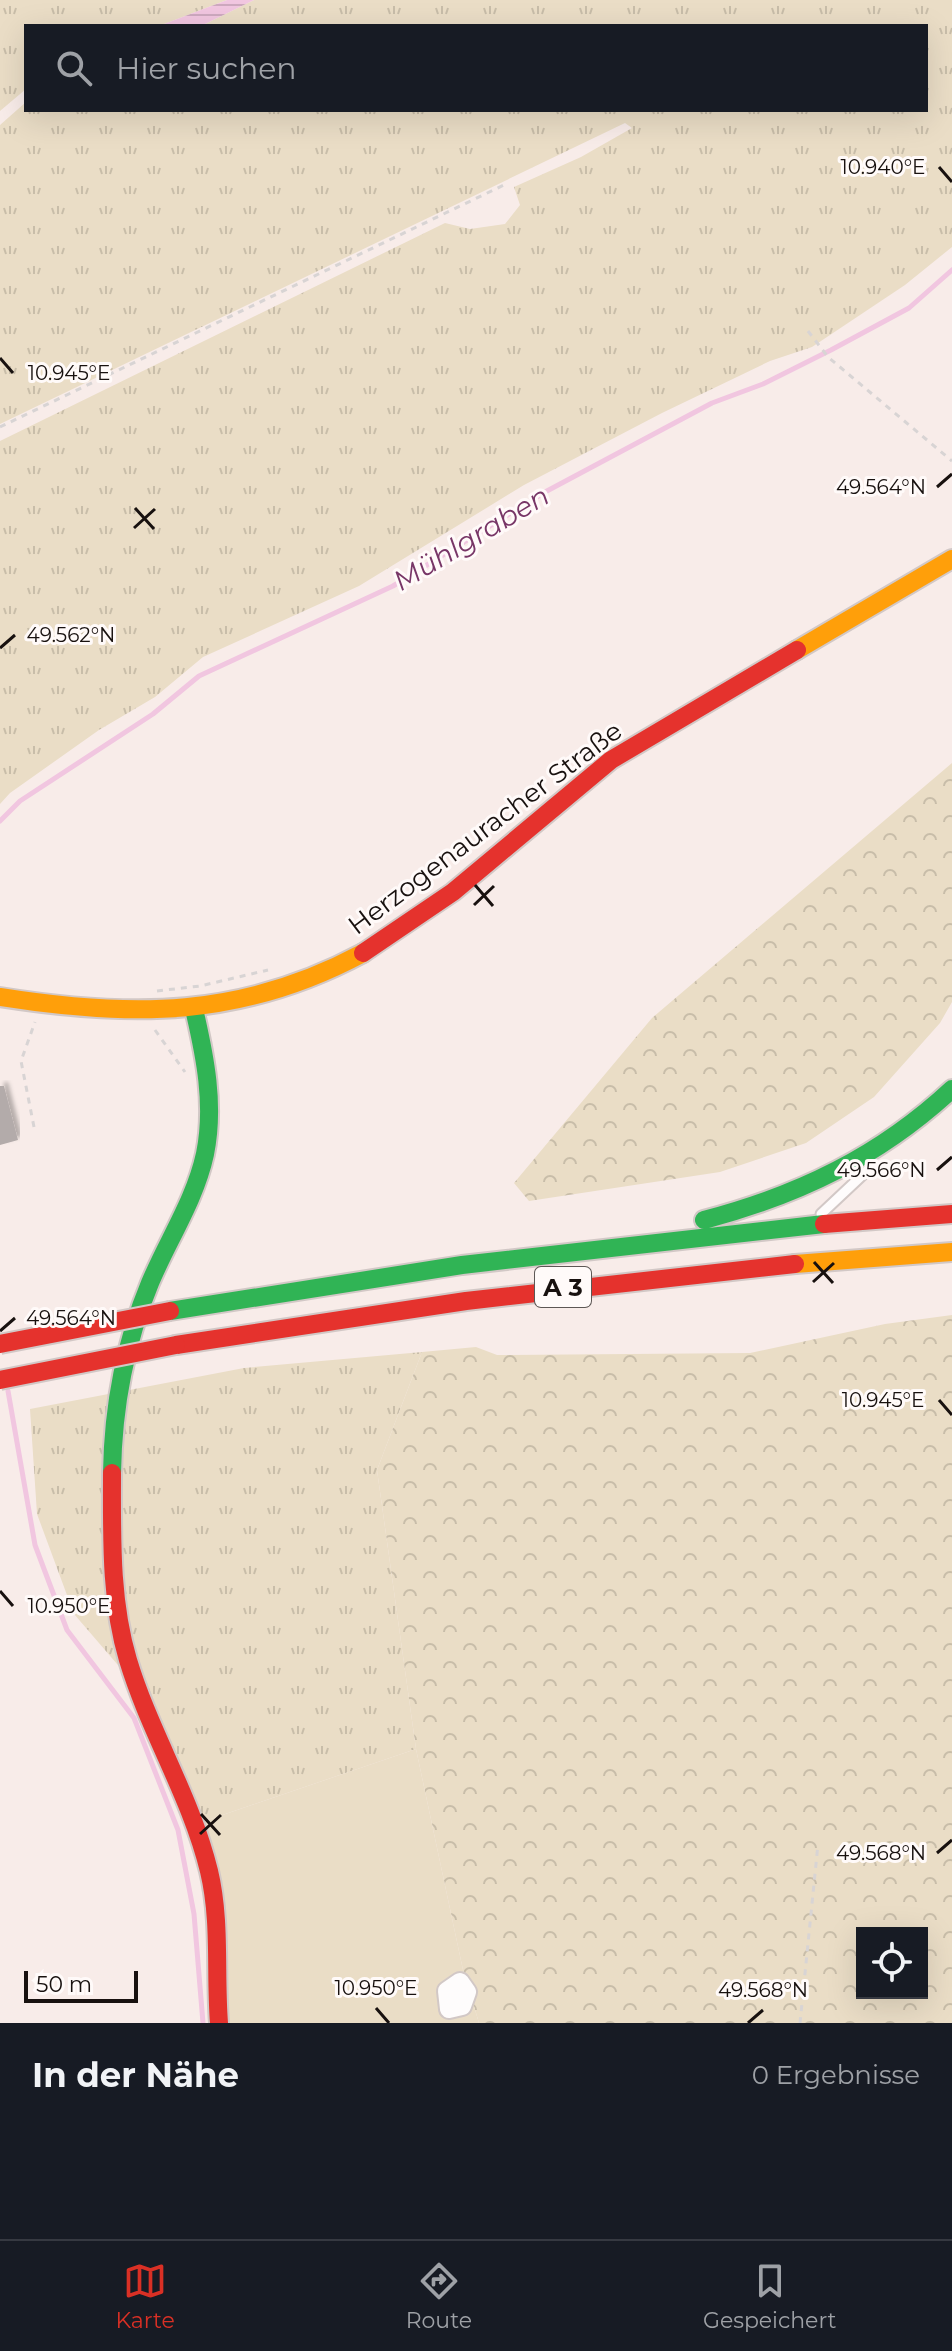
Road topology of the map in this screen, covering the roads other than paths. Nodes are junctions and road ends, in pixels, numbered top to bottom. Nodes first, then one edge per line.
1 (952, 559) edge
2 (0, 997) edge
3 (194, 1009) junction
4 (952, 1089) edge
5 (897, 1137) junction
6 (952, 1214) edge
7 (810, 1224) junction
8 (952, 1252) edge
9 (553, 1253) junction
10 (0, 1344) edge
11 (0, 1380) edge
12 (449, 2009) dead end
13 (219, 2023) edge
14 (436, 2023) edge

1 - 3 main road, Herzogenauracher Straße
2 - 3 main road, Herzogenauracher Straße
3 - 13 main road
4 - 5 main road
5 - 7 lane
5 - 9 main road
6 - 7 main road, A 3
7 - 9 main road, A 3
8 - 11 main road, A 3, bridge
9 - 10 main road, A 3, bridge
12 - 14 street

